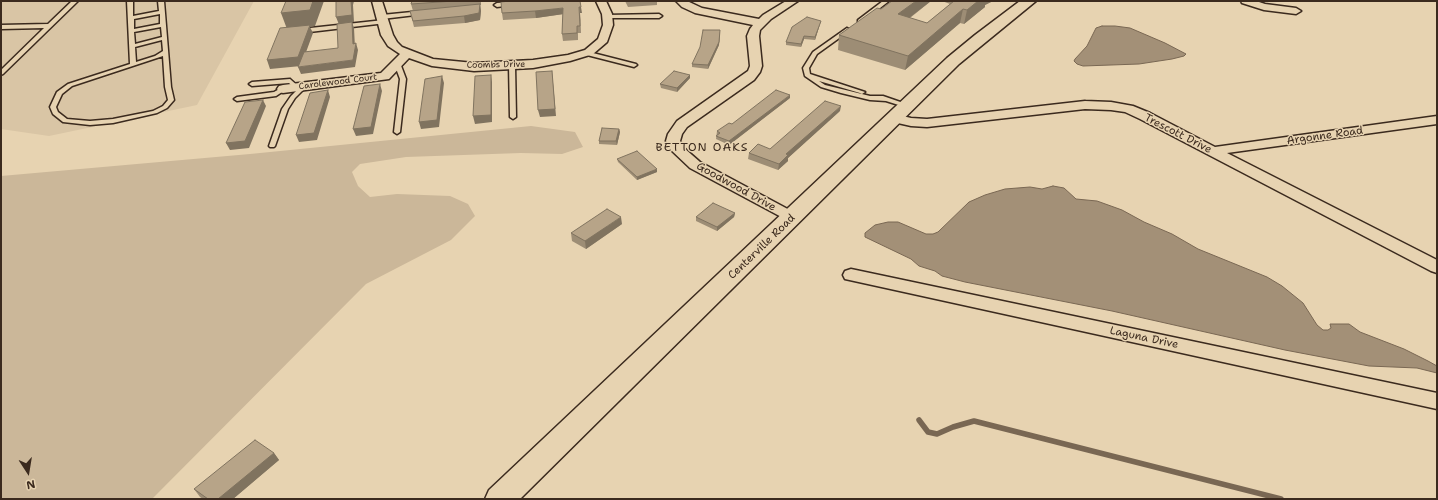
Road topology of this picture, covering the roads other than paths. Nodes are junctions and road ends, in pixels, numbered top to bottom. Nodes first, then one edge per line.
1 (75, 1) edge
2 (130, 1) edge
3 (162, 1) edge
4 (377, 1) edge
5 (601, 1) edge
6 (681, 1) edge
7 (793, 1) edge
8 (886, 1) edge
9 (1029, 1) edge
10 (1246, 1) edge
11 (519, 3) edge
12 (497, 6) dead end
13 (1296, 11) dead end
14 (162, 12) junction
15 (427, 13) edge
16 (659, 16) dead end
17 (131, 18) junction
18 (607, 18) junction
19 (383, 20) junction
20 (760, 23) junction
21 (163, 25) junction
22 (50, 26) junction
23 (1, 27) edge
24 (131, 31) junction
25 (292, 32) edge
26 (165, 38) junction
27 (132, 46) junction
28 (166, 52) junction
29 (585, 53) junction
30 (407, 54) junction
31 (397, 63) junction
32 (133, 65) junction
33 (512, 65) junction
34 (634, 65) dead end
35 (1, 73) edge
36 (252, 84) dead end
37 (300, 87) junction
38 (283, 89) joint
39 (237, 99) dead end
40 (895, 108) junction
41 (512, 117) dead end
42 (1437, 120) edge
43 (397, 132) dead end
44 (272, 146) dead end
45 (1212, 151) junction
46 (792, 217) junction
47 (1437, 268) edge
48 (851, 275) dead end
49 (1437, 401) edge
50 (500, 499) edge

1 - 22 lane
2 - 17 lane
3 - 14 lane
4 - 19 street, Coombs Drive
5 - 18 street, Coombs Drive
6 - 20 street
7 - 20 street
8 - 40 lane
9 - 40 main road, Centerville Road
10 - 13 street
11 - 12 lane
14 - 17 lane
14 - 21 lane
15 - 19 lane
16 - 18 lane
17 - 24 lane
18 - 29 street, Coombs Drive
19 - 25 lane
19 - 30 street, Coombs Drive
20 - 46 street, Goodwood Drive
21 - 24 lane
21 - 26 lane
22 - 23 lane
22 - 35 lane
24 - 27 lane
26 - 27 lane
26 - 28 lane
27 - 32 lane
28 - 32 lane
28 - 32 lane
29 - 33 street, Coombs Drive
29 - 34 lane
30 - 31 street, Carolewood Court
30 - 33 street, Coombs Drive
31 - 37 street, Carolewood Court
31 - 43 lane
33 - 41 lane
36 - 37 lane
37 - 38 street, Carolewood Court
37 - 44 lane
38 - 39 lane
40 - 45 street, Trescott Drive
40 - 46 main road, Centerville Road
42 - 45 street, Argonne Road
45 - 47 street, Trescott Drive
46 - 50 main road, Centerville Road
48 - 49 street, Laguna Drive

